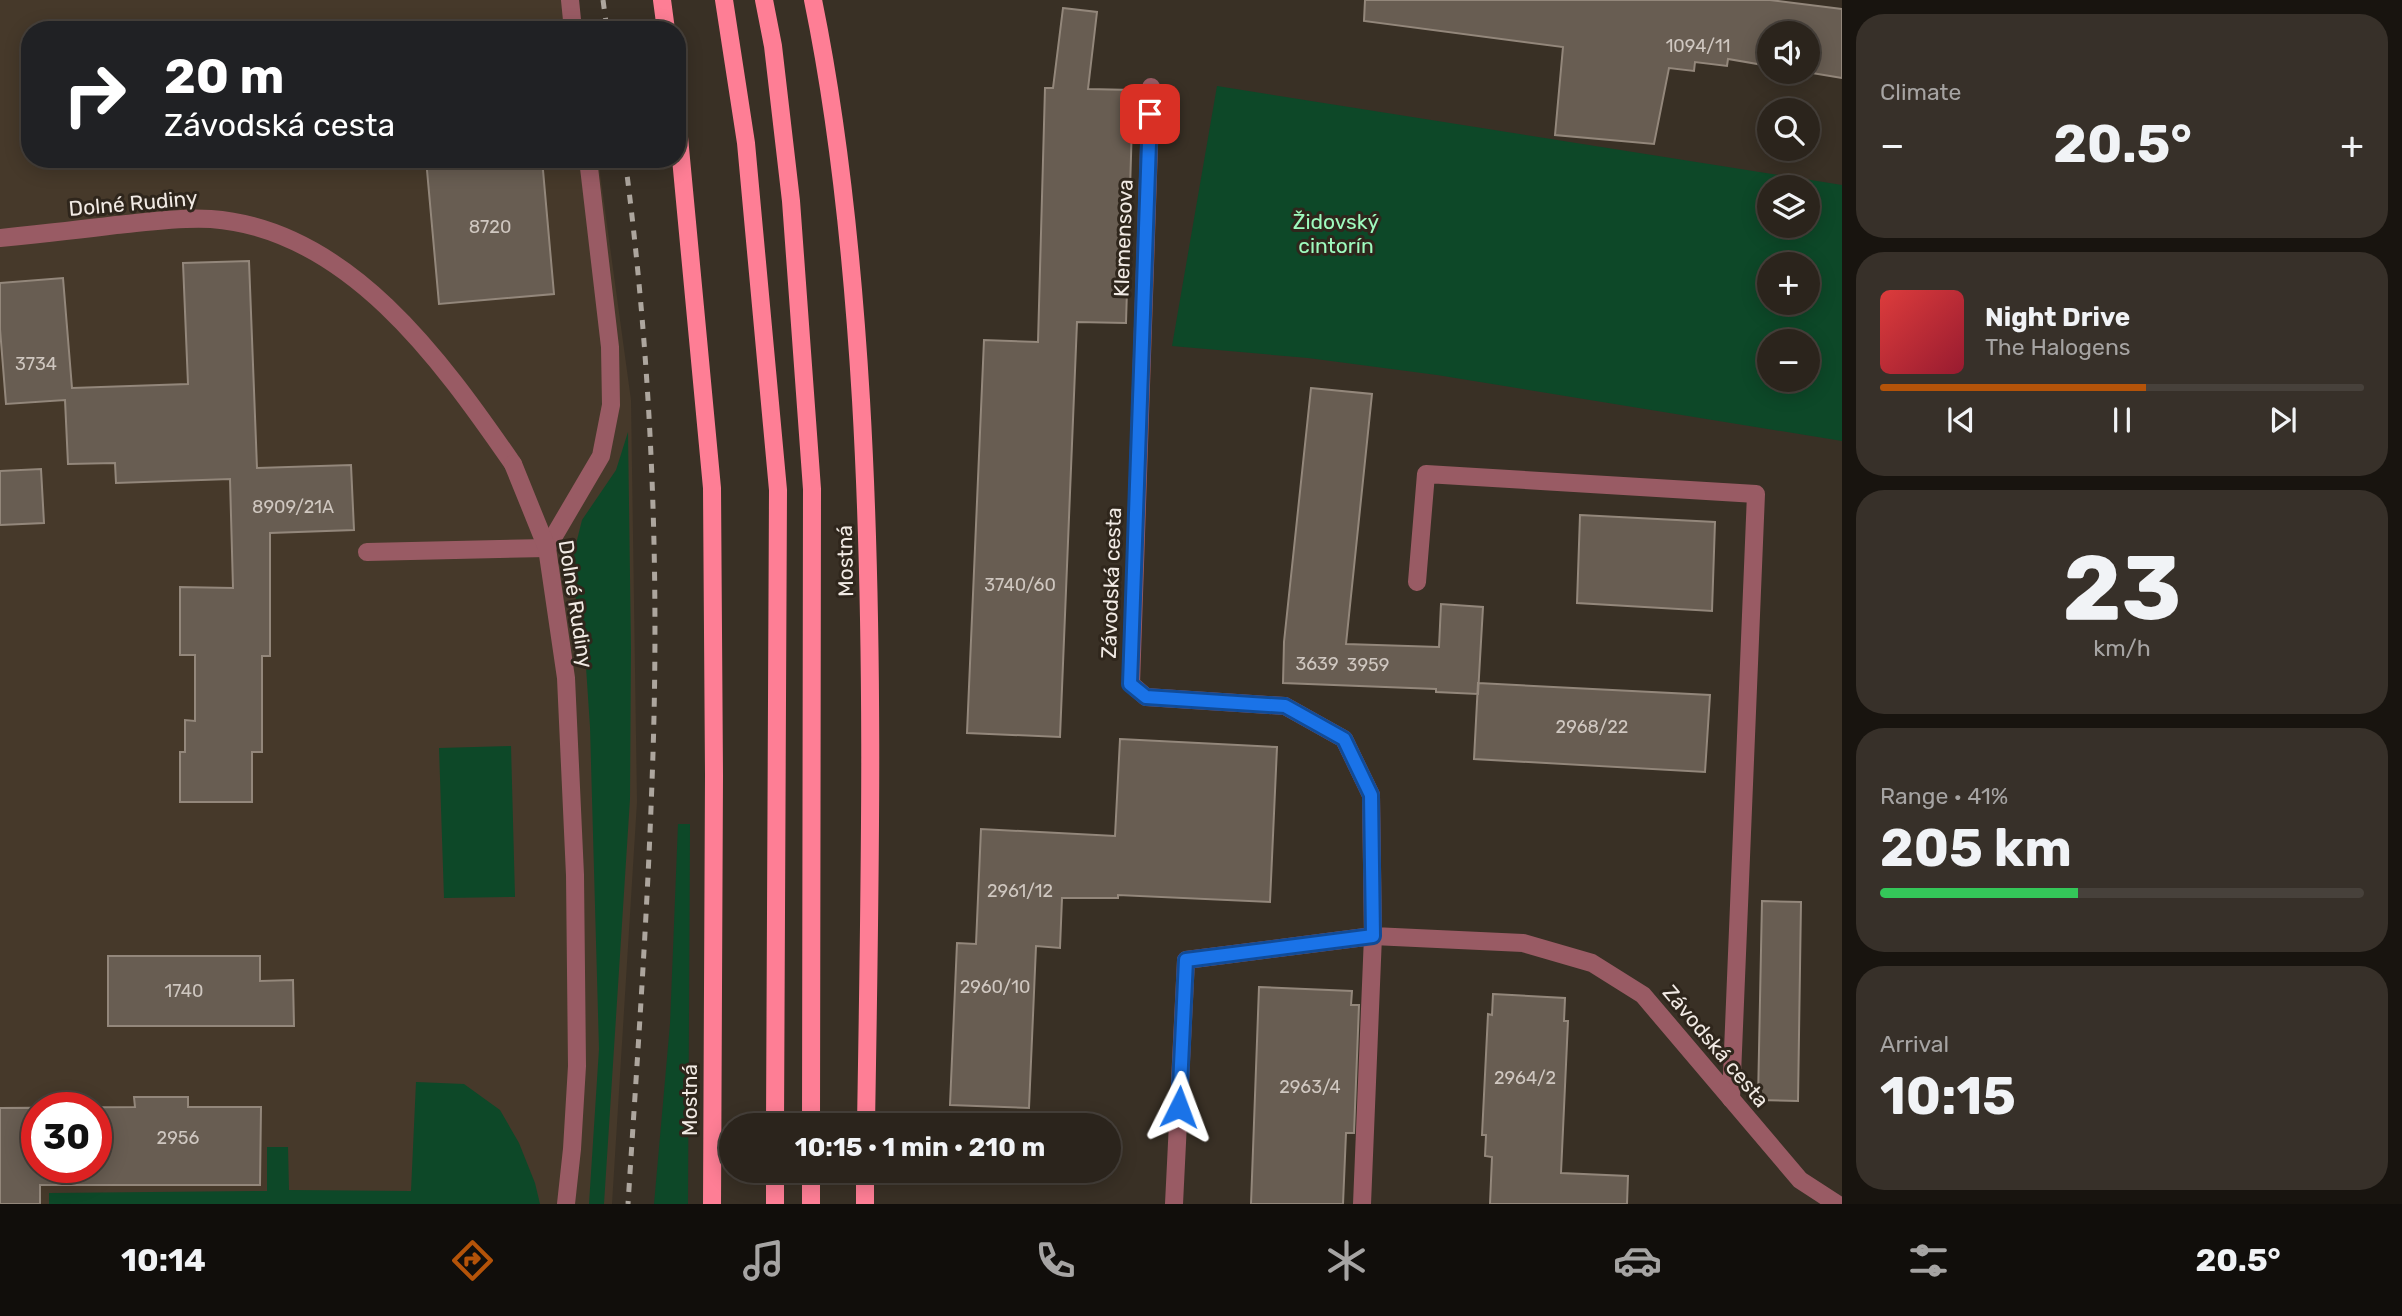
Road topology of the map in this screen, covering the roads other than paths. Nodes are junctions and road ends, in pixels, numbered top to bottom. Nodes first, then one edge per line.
1 (570, 0) edge
2 (662, 0) edge
3 (724, 0) edge
4 (764, 0) edge
5 (813, 0) edge
6 (572, 21) edge
7 (665, 21) edge
8 (1151, 87) dead end
9 (589, 168) edge
10 (682, 168) edge
11 (0, 238) edge
12 (1142, 348) joint
13 (547, 548) junction
14 (367, 552) dead end
15 (1418, 582) dead end
16 (1373, 936) junction
17 (1731, 1099) junction
18 (775, 1113) edge
19 (811, 1113) edge
20 (866, 1113) edge
21 (775, 1183) edge
22 (811, 1183) edge
23 (865, 1183) edge
24 (566, 1204) edge
25 (712, 1204) edge
26 (775, 1204) edge
27 (811, 1204) edge
28 (864, 1204) edge
29 (1174, 1204) edge
30 (1363, 1204) edge
31 (1837, 1204) edge

1 - 6 street
2 - 7 main road
3 - 18 main road
4 - 19 main road
5 - 20 main road, Mostná
8 - 12 street, Klemensova
9 - 13 street
10 - 25 main road, Mostná
11 - 13 street, Dolné Rudiny
12 - 16 street, Závodská cesta
13 - 14 street
13 - 24 street, Dolné Rudiny
15 - 17 street
16 - 17 street, Závodská cesta
16 - 29 street, Závodská cesta
16 - 30 street
17 - 31 street, Závodská cesta
21 - 26 main road
22 - 27 main road
23 - 28 main road

